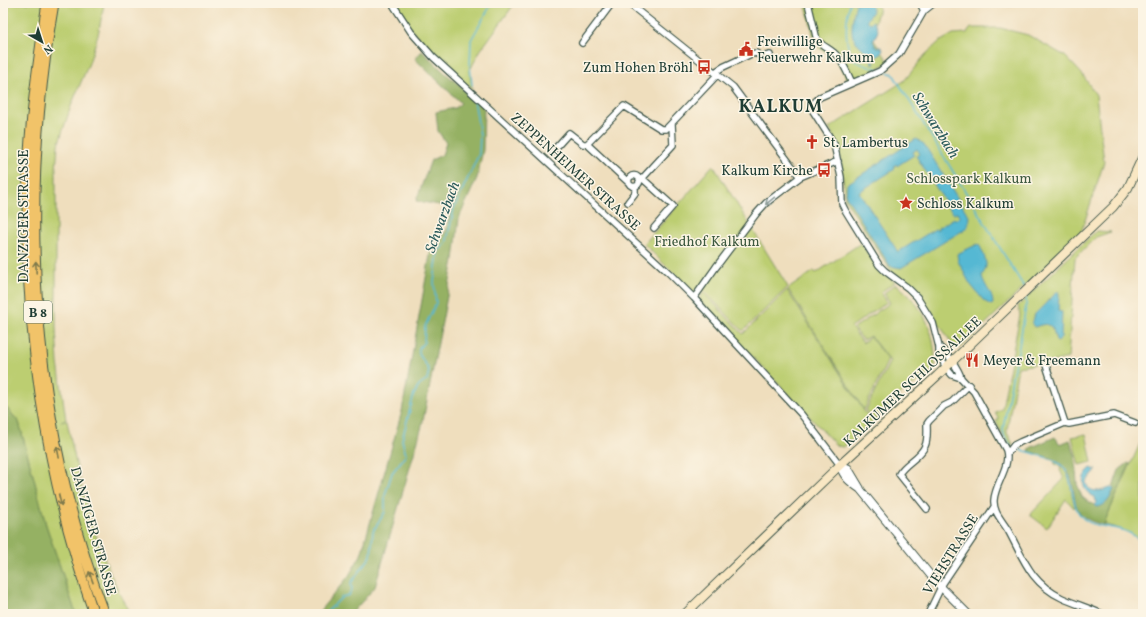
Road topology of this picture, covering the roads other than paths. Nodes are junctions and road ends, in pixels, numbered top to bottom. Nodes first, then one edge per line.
1 (47, 3) edge
2 (54, 3) edge
3 (392, 3) edge
4 (612, 3) edge
5 (628, 3) edge
6 (808, 3) edge
7 (920, 3) edge
8 (934, 3) edge
9 (924, 11) junction
10 (582, 43) dead end
11 (770, 55) dead end
12 (716, 73) junction
13 (852, 83) junction
14 (672, 124) junction
15 (587, 144) junction
16 (552, 152) dead end
17 (1143, 156) edge
18 (838, 161) junction
19 (800, 177) junction
20 (628, 182) junction
21 (639, 183) junction
22 (628, 202) dead end
23 (654, 228) dead end
24 (694, 298) junction
25 (949, 365) junction
26 (1046, 365) dead end
27 (969, 386) junction
28 (1065, 423) junction
29 (1135, 423) dead end
30 (1007, 454) junction
31 (840, 464) junction
32 (994, 507) junction
33 (926, 509) dead end
34 (941, 587) junction
35 (94, 614) edge
36 (105, 614) edge
37 (685, 614) edge
38 (928, 614) edge
39 (968, 614) edge
40 (1102, 614) edge

1 -> 35 highway, DANZIGER STRASSE / B 8
36 -> 2 highway, DANZIGER STRASSE / B 8
3 - 24 street, ZEPPENHEIMER STRASSE
4 - 10 street
5 - 12 street
6 - 13 street
7 - 9 street
8 - 9 street
9 - 13 street
11 - 12 street
12 - 14 street
12 - 19 street
13 - 18 street
14 - 15 street
14 - 21 street
15 - 16 street
15 - 20 street
17 - 25 main road, KALKUMER SCHLOSSALLEE
18 - 19 street
18 - 25 street
19 -> 24 street
20 - 21 street
20 - 21 street
21 - 22 street
21 - 23 street
24 - 31 street, ZEPPENHEIMER STRASSE
25 - 27 street
25 - 31 main road, KALKUMER SCHLOSSALLEE
26 - 28 street
27 - 30 street
27 - 33 street
28 - 29 street
28 - 30 street
30 - 32 street
31 - 34 street
31 - 37 main road, KALKUMER SCHLOSSALLEE
32 - 34 street, VIEHSTRASSE
32 - 40 street
34 - 38 street, VIEHSTRASSE
34 - 39 street

